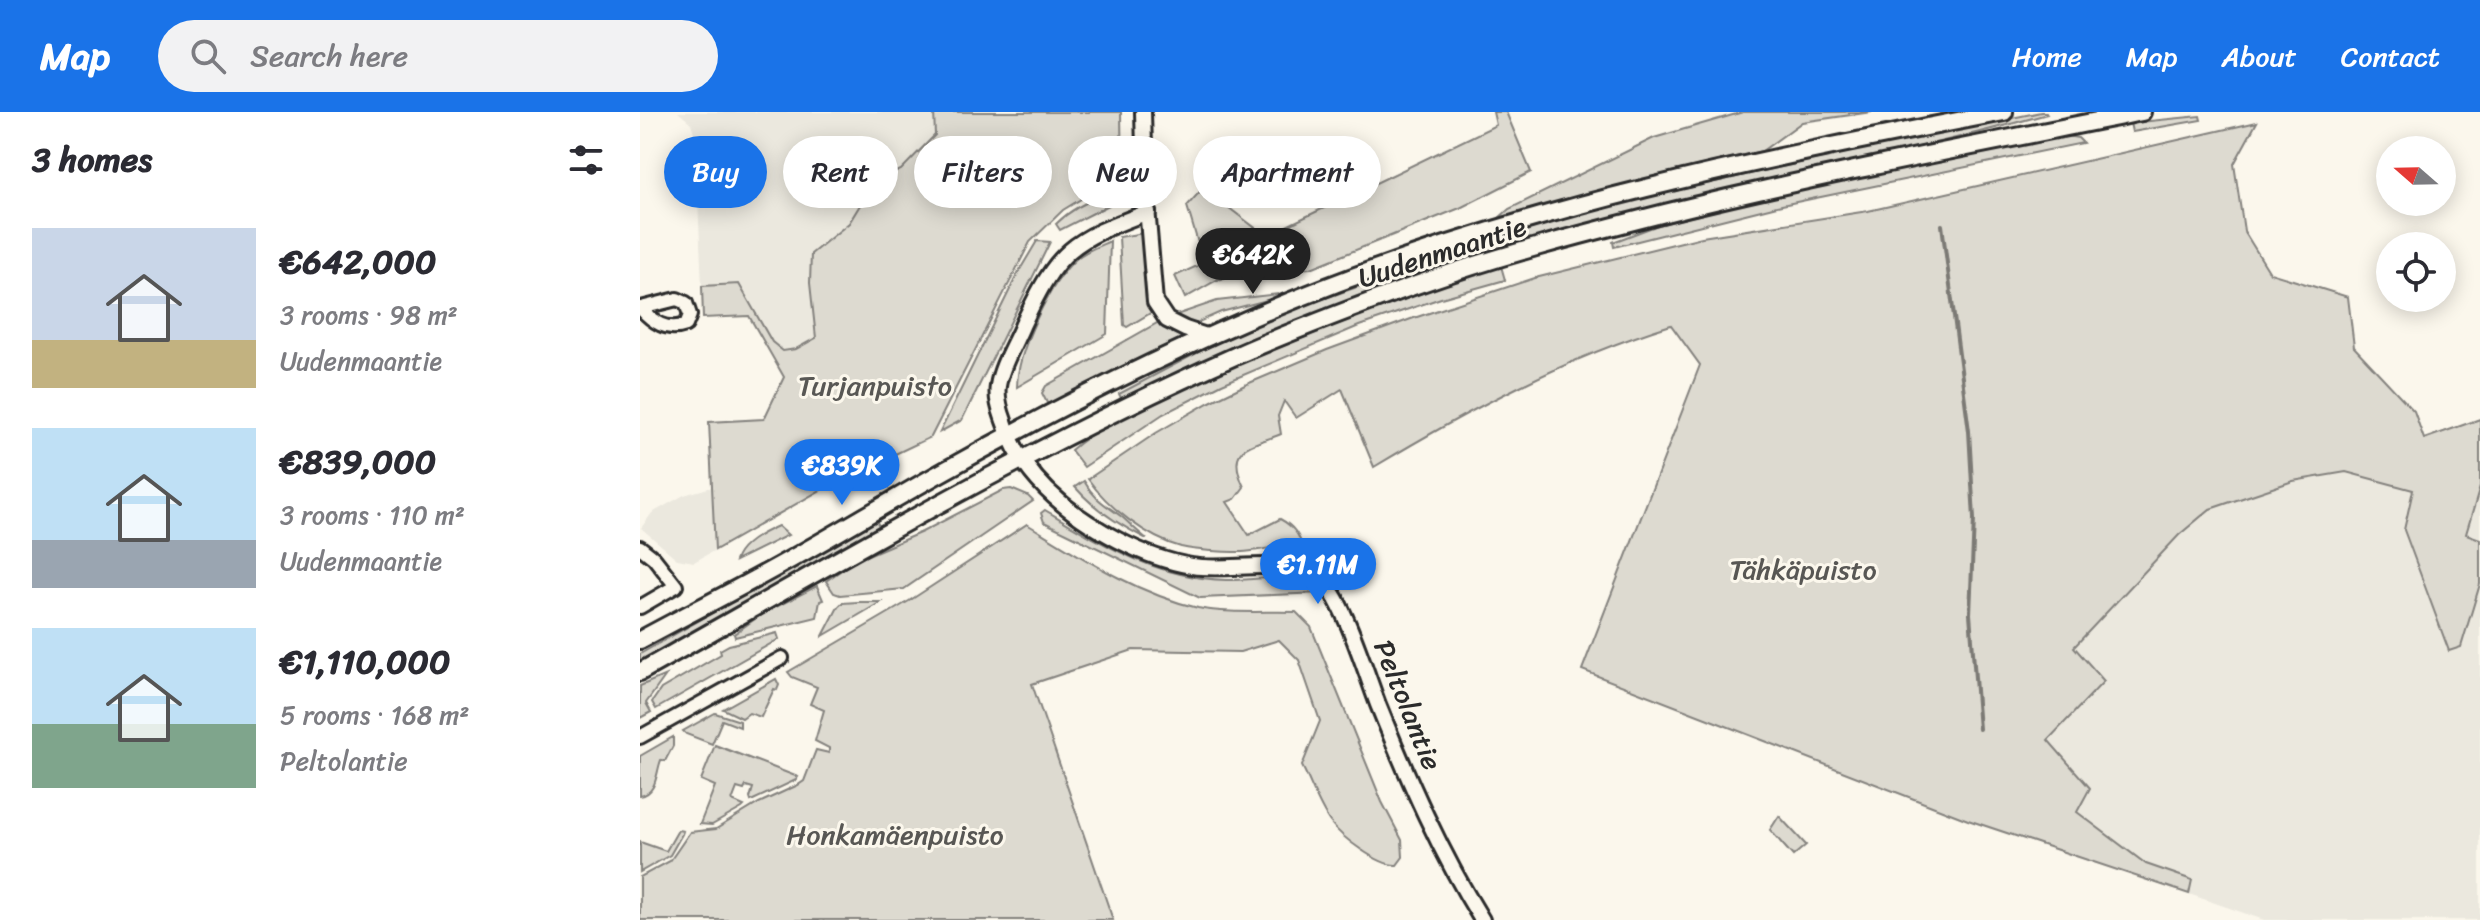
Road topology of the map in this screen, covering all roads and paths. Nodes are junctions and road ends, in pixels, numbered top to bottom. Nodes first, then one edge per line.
1 (1143, 112) edge
2 (2004, 112) edge
3 (2142, 112) edge
4 (2085, 117) edge
5 (1148, 212) junction
6 (1209, 337) junction
7 (1008, 436) junction
8 (1021, 460) junction
9 (640, 547) edge
10 (640, 607) edge
11 (640, 640) edge
12 (782, 658) dead end
13 (640, 672) edge
14 (640, 737) edge
15 (1482, 920) edge

1 - 5 street
2 - 6 main road, Uudenmaantie
3 - 4 main road, Uudenmaantie
4 - 8 main road, Uudenmaantie
5 - 6 street
5 - 7 street, Peltolantie
6 - 7 main road, Uudenmaantie
7 - 8 street, Peltolantie
7 - 11 main road, Uudenmaantie
8 - 13 main road, Uudenmaantie
8 - 15 street, Peltolantie
9 - 10 street
12 - 14 street

